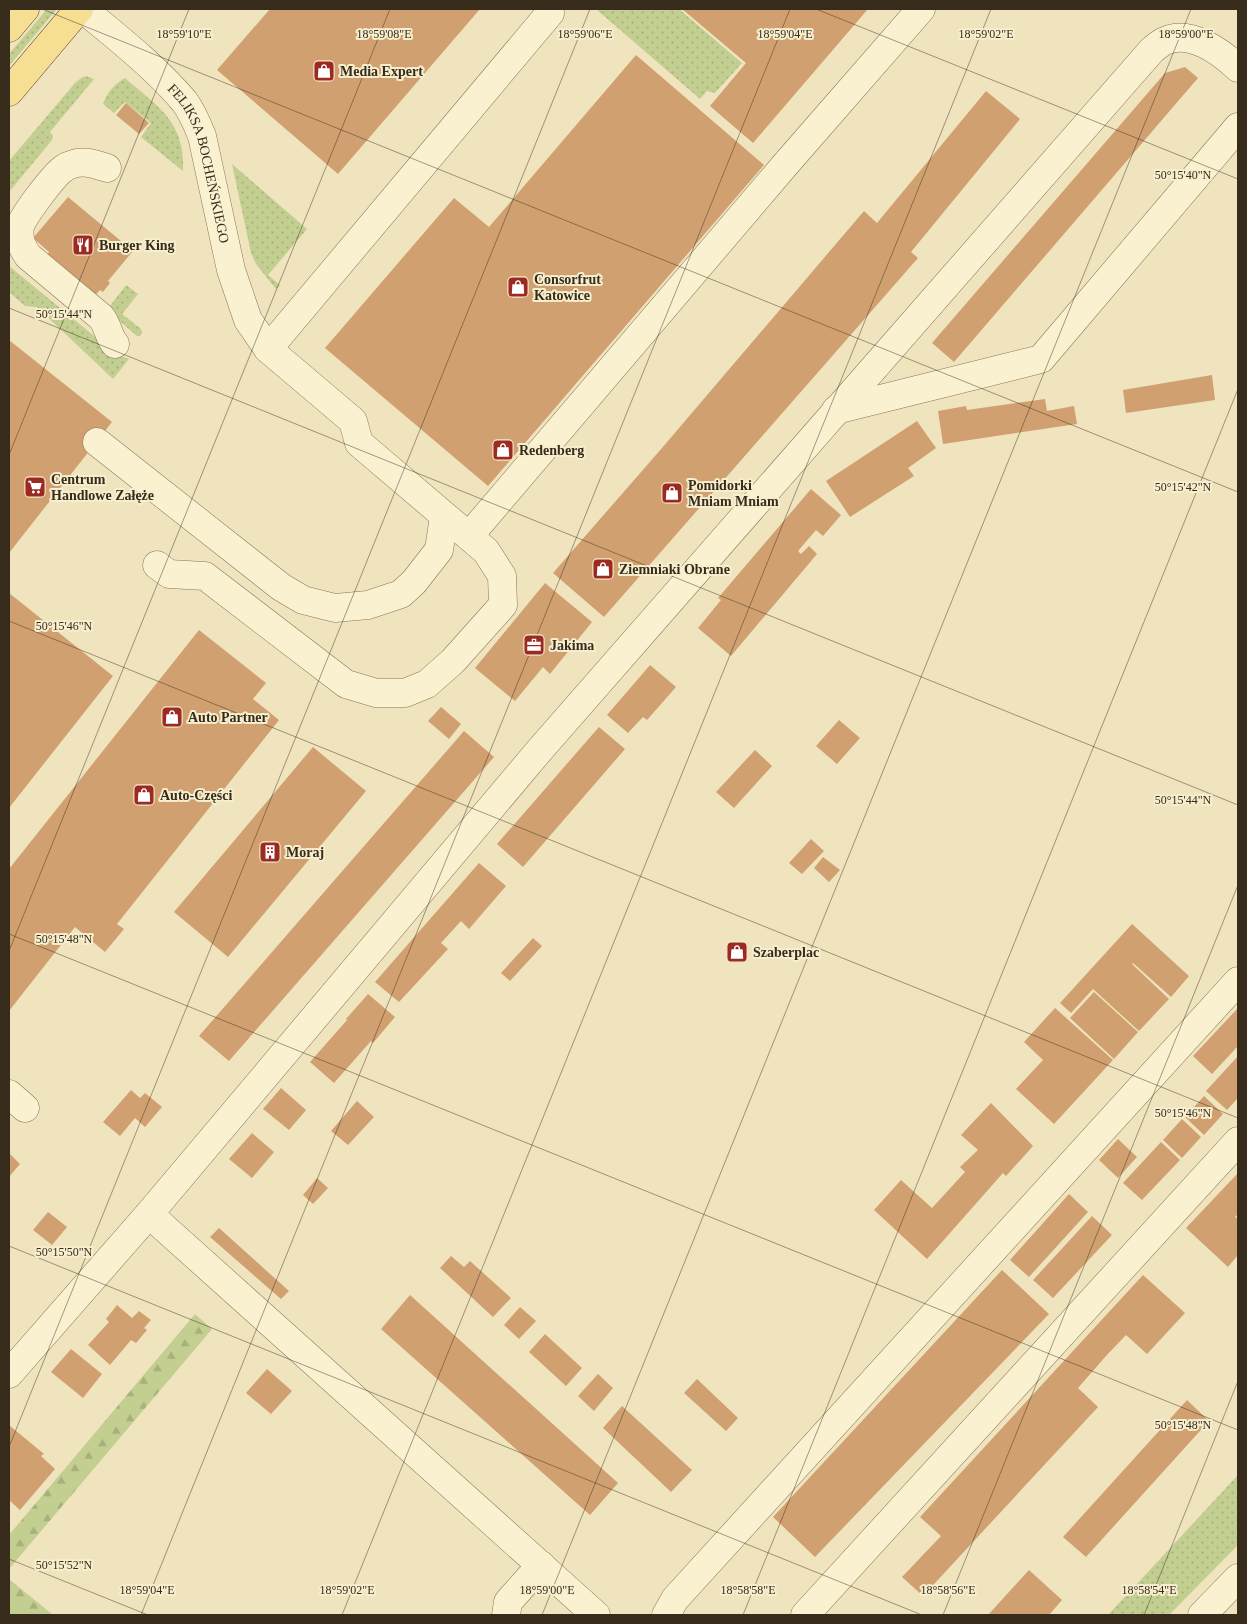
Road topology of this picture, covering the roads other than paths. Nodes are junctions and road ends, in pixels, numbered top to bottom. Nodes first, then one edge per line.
1 (25, 9) edge
2 (79, 9) edge
3 (83, 9) edge
4 (921, 9) edge
5 (550, 13) dead end
6 (9, 28) edge
7 (1238, 68) edge
8 (9, 92) edge
9 (1238, 127) edge
10 (107, 168) dead end
11 (116, 344) dead end
12 (268, 349) junction
13 (836, 410) junction
14 (97, 442) dead end
15 (444, 516) junction
16 (469, 536) junction
17 (157, 565) dead end
18 (1238, 981) edge
19 (1238, 1141) edge
20 (149, 1214) junction
21 (9, 1374) edge
22 (541, 1566) junction
23 (1238, 1578) edge
24 (506, 1615) edge
25 (596, 1615) edge
26 (666, 1615) edge
27 (805, 1615) edge
28 (1202, 1615) edge

1 - 6 main road
2 - 8 main road
3 - 12 street, FELIKSA BOCHEŃSKIEGO
4 - 16 street
5 - 12 street
7 - 13 street
9 - 13 street
10 - 11 street
12 - 15 street, FELIKSA BOCHEŃSKIEGO
13 - 20 street
14 - 15 street
15 - 16 street, FELIKSA BOCHEŃSKIEGO
16 - 17 street, FELIKSA BOCHEŃSKIEGO
18 - 26 street
19 - 27 street
20 - 21 street
20 - 22 street
22 - 24 street
22 - 25 street
23 - 28 street

